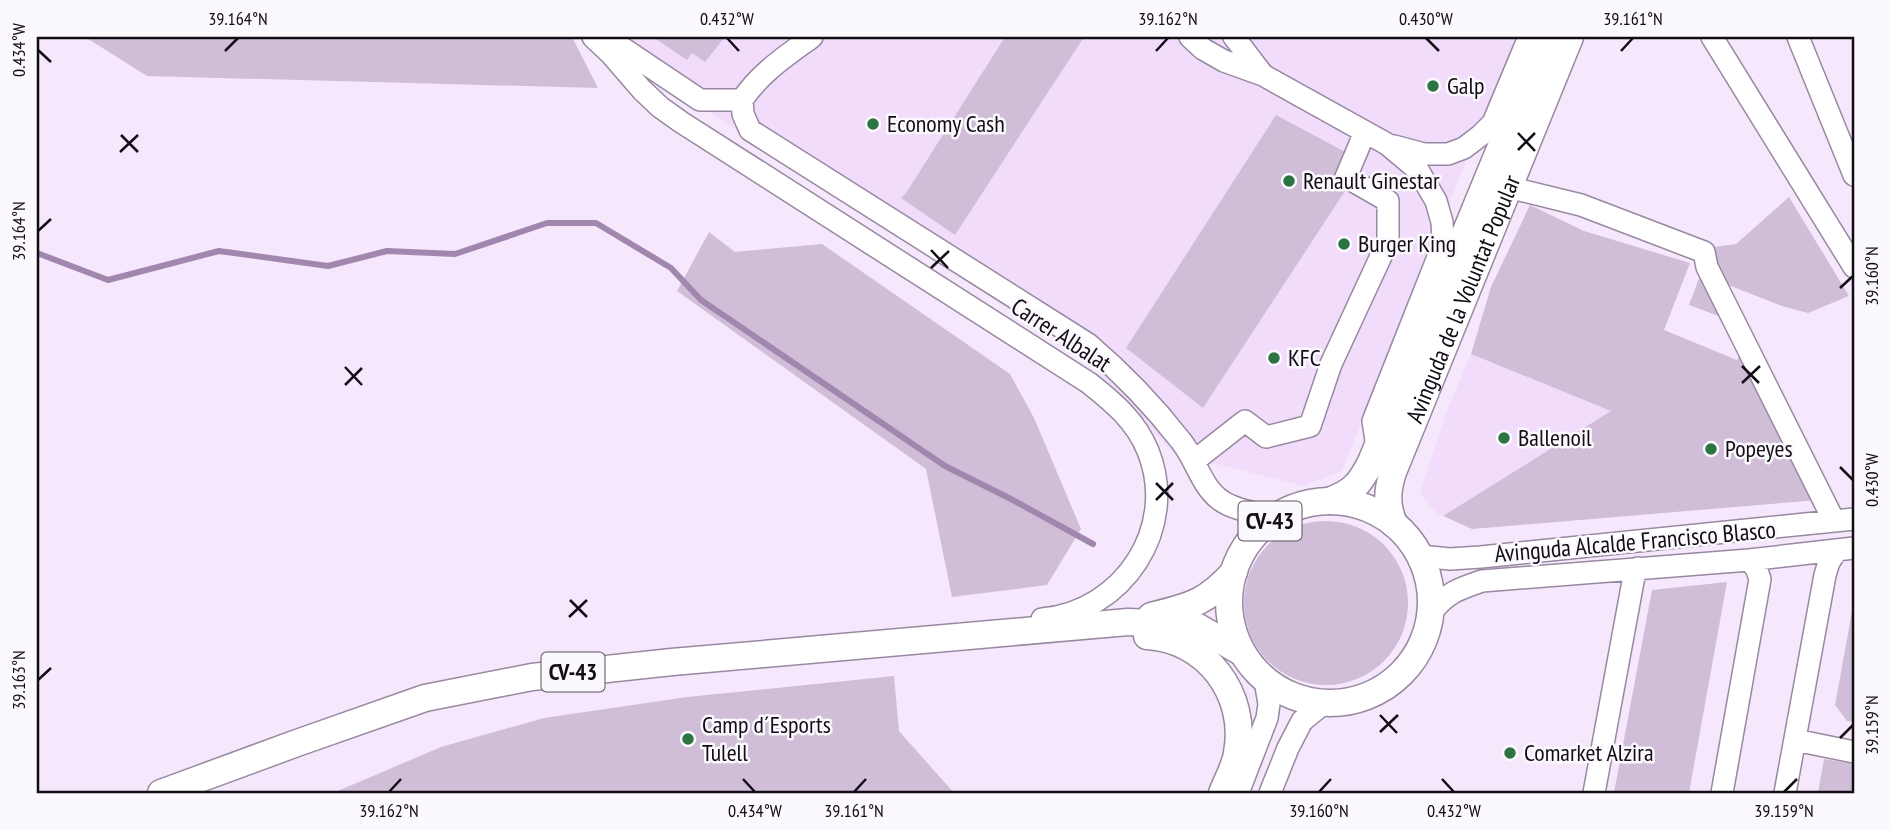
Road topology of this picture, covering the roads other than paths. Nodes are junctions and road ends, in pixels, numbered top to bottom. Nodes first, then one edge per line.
1 (593, 37) edge
2 (606, 37) edge
3 (812, 37) edge
4 (1190, 37) edge
5 (1234, 37) edge
6 (1530, 37) edge
7 (1546, 37) edge
8 (1570, 37) edge
9 (1712, 37) edge
10 (1798, 37) edge
11 (1263, 75) junction
12 (742, 100) junction
13 (1365, 132) junction
14 (1387, 144) junction
15 (1854, 175) edge
16 (1520, 190) dead end
17 (1854, 267) edge
18 (1377, 447) junction
19 (1194, 461) junction
20 (1329, 501) junction
21 (1274, 518) junction
22 (1844, 520) edge
23 (1394, 524) junction
24 (1846, 549) edge
25 (1420, 556) junction
26 (1749, 560) junction
27 (1638, 568) junction
28 (1234, 572) junction
29 (1430, 614) junction
30 (1128, 622) junction
31 (964, 636) junction
32 (859, 646) junction
33 (1241, 652) junction
34 (1265, 680) junction
35 (1324, 703) junction
36 (1795, 740) junction
37 (1854, 752) edge
38 (161, 793) edge
39 (1222, 793) edge
40 (1238, 793) edge
41 (1270, 793) edge
42 (1594, 793) edge
43 (1722, 793) edge
44 (1785, 793) edge

1 - 32 street, Carrer Albalat
2 - 12 street
3 - 12 street
4 - 11 street
5 - 11 street
6 - 14 street
7 - 18 main road, Avinguda de la Voluntat Popular
8 - 23 main road, Avinguda de la Voluntat Popular
9 - 17 street
10 - 15 street
11 - 13 street
12 - 19 street, Carrer Albalat
13 - 14 street
13 - 19 street
14 - 18 street, Avinguda de la Voluntat Popular
16 - 22 street
18 - 20 main road, Avinguda de la Voluntat Popular
19 - 21 street, Carrer Albalat
20 - 21 main road, CV-43
20 - 23 main road, CV-43
21 - 28 main road, CV-43
22 - 25 street, Avinguda Alcalde Francisco Blasco
23 - 25 main road, CV-43
24 - 26 street, Avinguda Alcalde Francisco Blasco
24 - 36 street
25 - 29 main road, CV-43
26 - 27 street, Avinguda Alcalde Francisco Blasco
26 - 43 street
27 - 29 street, Avinguda Alcalde Francisco Blasco
27 - 42 street
28 - 30 main road, CV-43
28 - 33 main road, CV-43
29 - 35 main road, CV-43
30 - 31 main road, CV-43
30 - 33 main road, CV-43
31 - 32 main road, CV-43
31 - 39 main road
32 - 38 main road, CV-43
33 - 34 main road, CV-43
34 - 35 main road, CV-43
34 - 40 street
35 - 41 street
36 - 37 street
36 - 44 street

